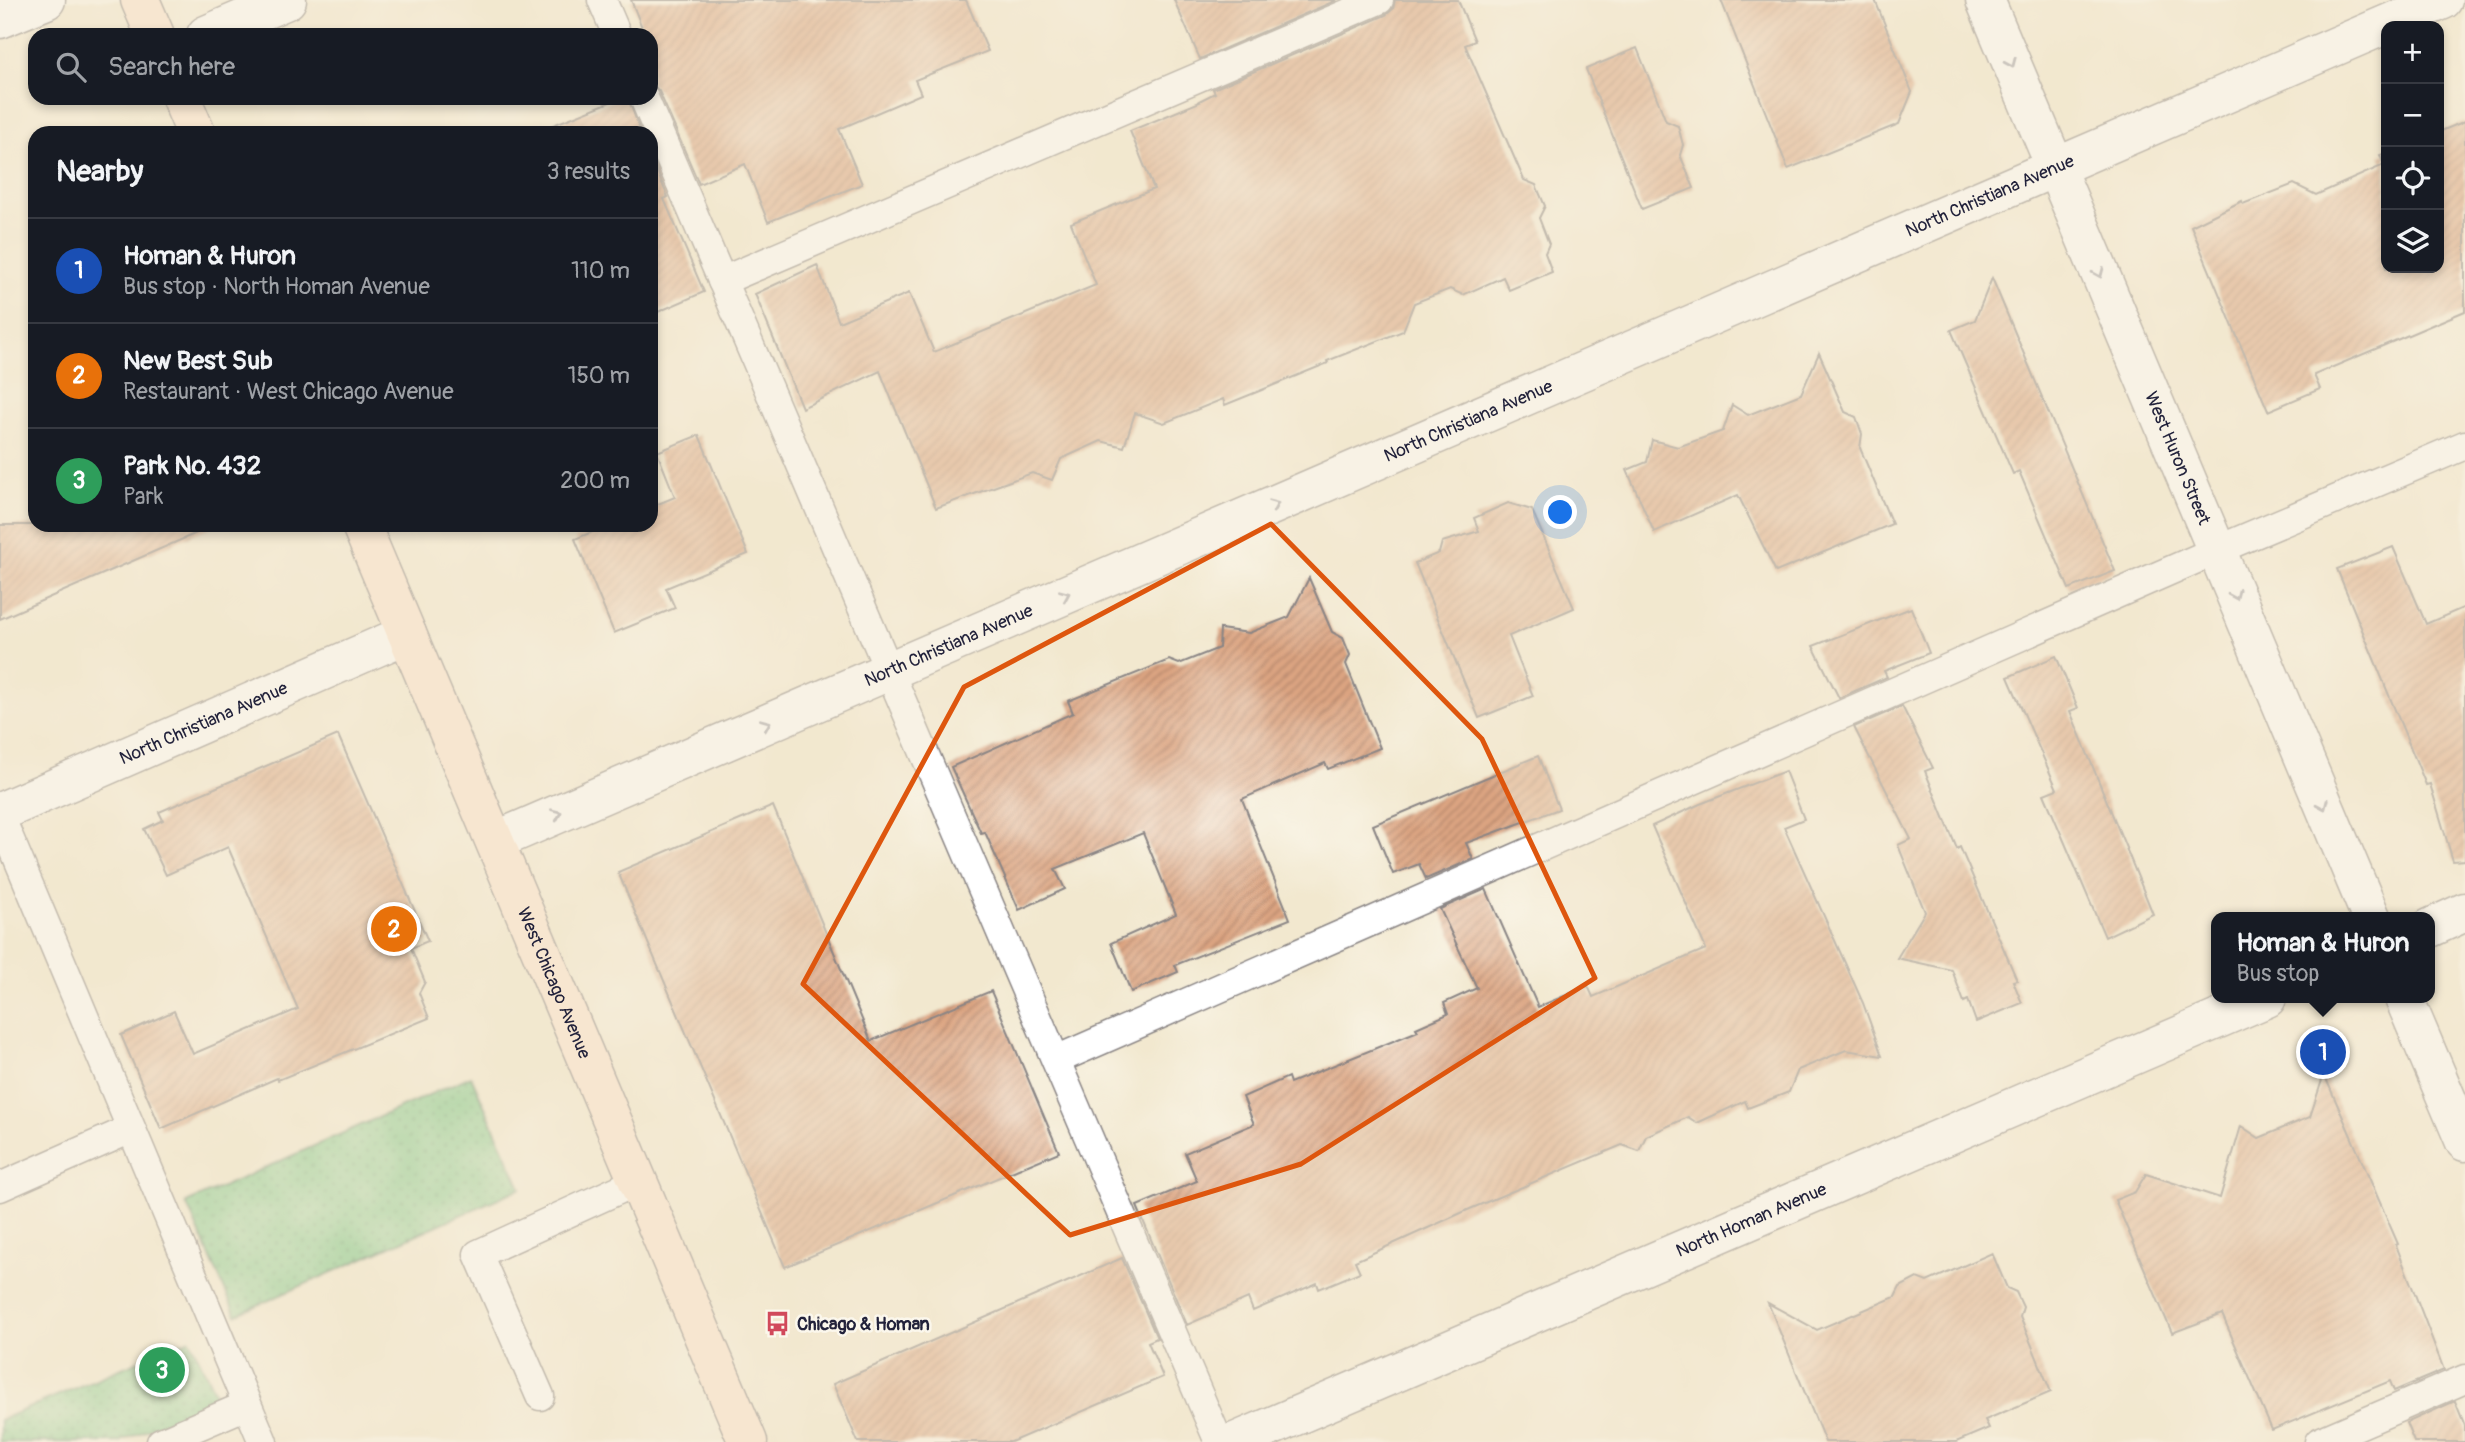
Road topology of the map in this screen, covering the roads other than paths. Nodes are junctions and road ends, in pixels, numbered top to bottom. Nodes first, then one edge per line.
1 (46, 0) edge
2 (140, 0) edge
3 (287, 0) edge
4 (602, 0) edge
5 (1379, 0) edge
6 (1985, 0) edge
7 (2443, 0) edge
8 (0, 19) edge
9 (152, 28) edge
10 (222, 28) edge
11 (614, 28) edge
12 (184, 105) edge
13 (647, 105) edge
14 (193, 126) edge
15 (656, 126) edge
16 (658, 131) edge
17 (2055, 167) junction
18 (722, 281) junction
19 (2465, 445) edge
20 (364, 532) edge
21 (2217, 550) junction
22 (407, 634) junction
23 (890, 671) junction
24 (0, 814) edge
25 (495, 841) junction
26 (2369, 912) edge
27 (2465, 912) edge
28 (2435, 926) edge
29 (2255, 1003) edge
30 (2406, 1003) edge
31 (1056, 1060) junction
32 (131, 1129) junction
33 (2465, 1142) edge
34 (638, 1181) junction
35 (0, 1187) edge
36 (2465, 1379) edge
37 (540, 1396) dead end
38 (247, 1405) junction
39 (161, 1442) edge
40 (262, 1442) edge
41 (748, 1442) edge
42 (1219, 1442) edge
43 (1235, 1442) edge
44 (2319, 1442) edge

1 - 8 street
2 - 9 main road
3 - 10 street
4 - 11 lane
5 - 18 lane
6 -> 17 street, West Huron Street
7 - 17 street, North Christiana Avenue
12 - 14 main road
13 - 15 lane
16 - 18 lane
17 -> 21 street, West Huron Street
23 -> 17 street, North Christiana Avenue
18 - 23 lane
19 - 21 lane
20 - 22 main road, West Chicago Avenue
21 -> 26 street, West Huron Street
21 - 31 lane
22 - 24 street, North Christiana Avenue
22 - 25 main road, West Chicago Avenue
25 -> 23 street, North Christiana Avenue
23 - 31 lane
24 - 32 lane
25 - 34 main road, West Chicago Avenue
27 - 28 street
29 - 43 street, North Homan Avenue
30 - 33 street
31 - 42 lane
32 - 35 lane
32 - 38 lane
34 - 37 lane
34 - 41 main road, West Chicago Avenue
36 - 44 lane
38 - 39 lane
38 - 40 lane

